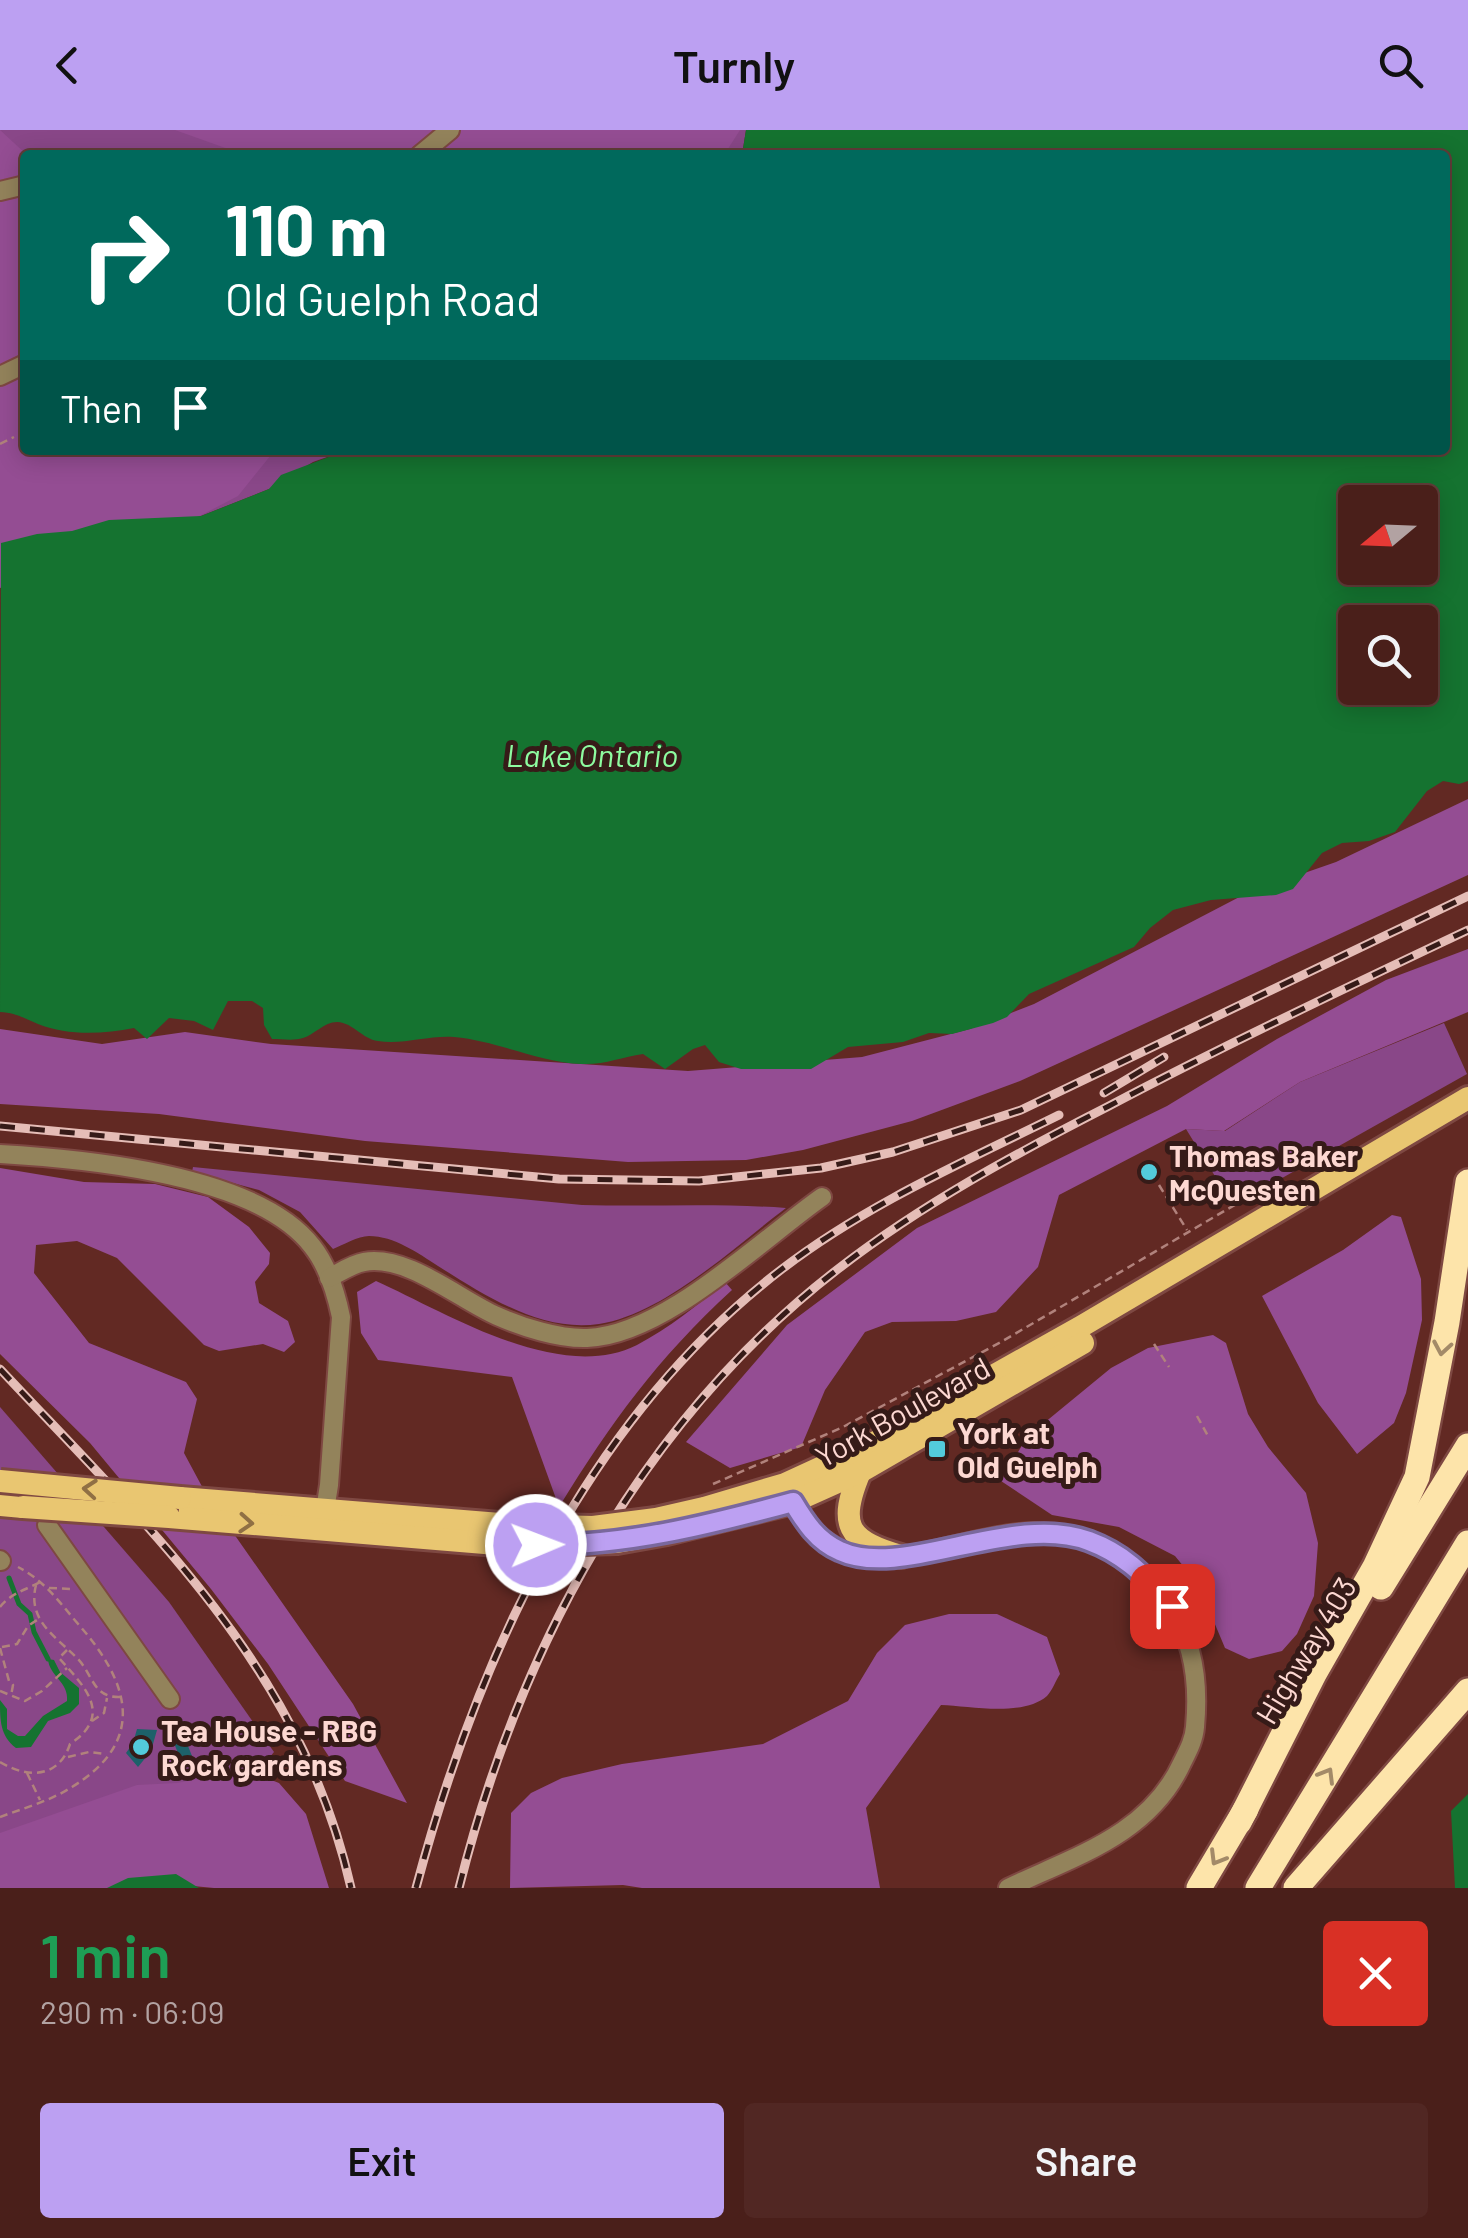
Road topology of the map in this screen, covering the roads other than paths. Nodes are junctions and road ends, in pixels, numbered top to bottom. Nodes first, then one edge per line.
1 (450, 130) edge
2 (426, 150) edge
3 (1462, 1110) edge
4 (0, 1154) edge
5 (1468, 1182) edge
6 (822, 1197) dead end
7 (329, 1278) junction
8 (1468, 1446) edge
9 (860, 1472) junction
10 (0, 1481) edge
11 (789, 1493) junction
12 (12, 1506) edge
13 (175, 1507) junction
14 (323, 1520) junction
15 (48, 1525) dead end
16 (1468, 1543) edge
17 (902, 1556) junction
18 (1468, 1691) edge
19 (170, 1700) dead end
20 (1238, 1822) junction
21 (1008, 1888) edge
22 (1199, 1888) edge
23 (1258, 1888) edge
24 (1296, 1888) edge

1 - 2 street
3 - 9 main road, York Boulevard
3 - 11 main road, York Boulevard
4 - 7 street
5 -> 20 highway
6 - 7 street
7 - 14 street
8 - 20 highway, Highway 403
9 - 11 main road, York Boulevard
9 - 17 main road
13 -> 10 main road, York Boulevard, bridge
11 - 14 main road, York Boulevard, bridge
11 - 17 street
12 - 13 main road, York Boulevard, bridge
13 - 14 main road, York Boulevard
15 - 19 street
23 -> 16 highway
17 - 21 street
18 - 24 highway
20 -> 22 highway, Highway 403

